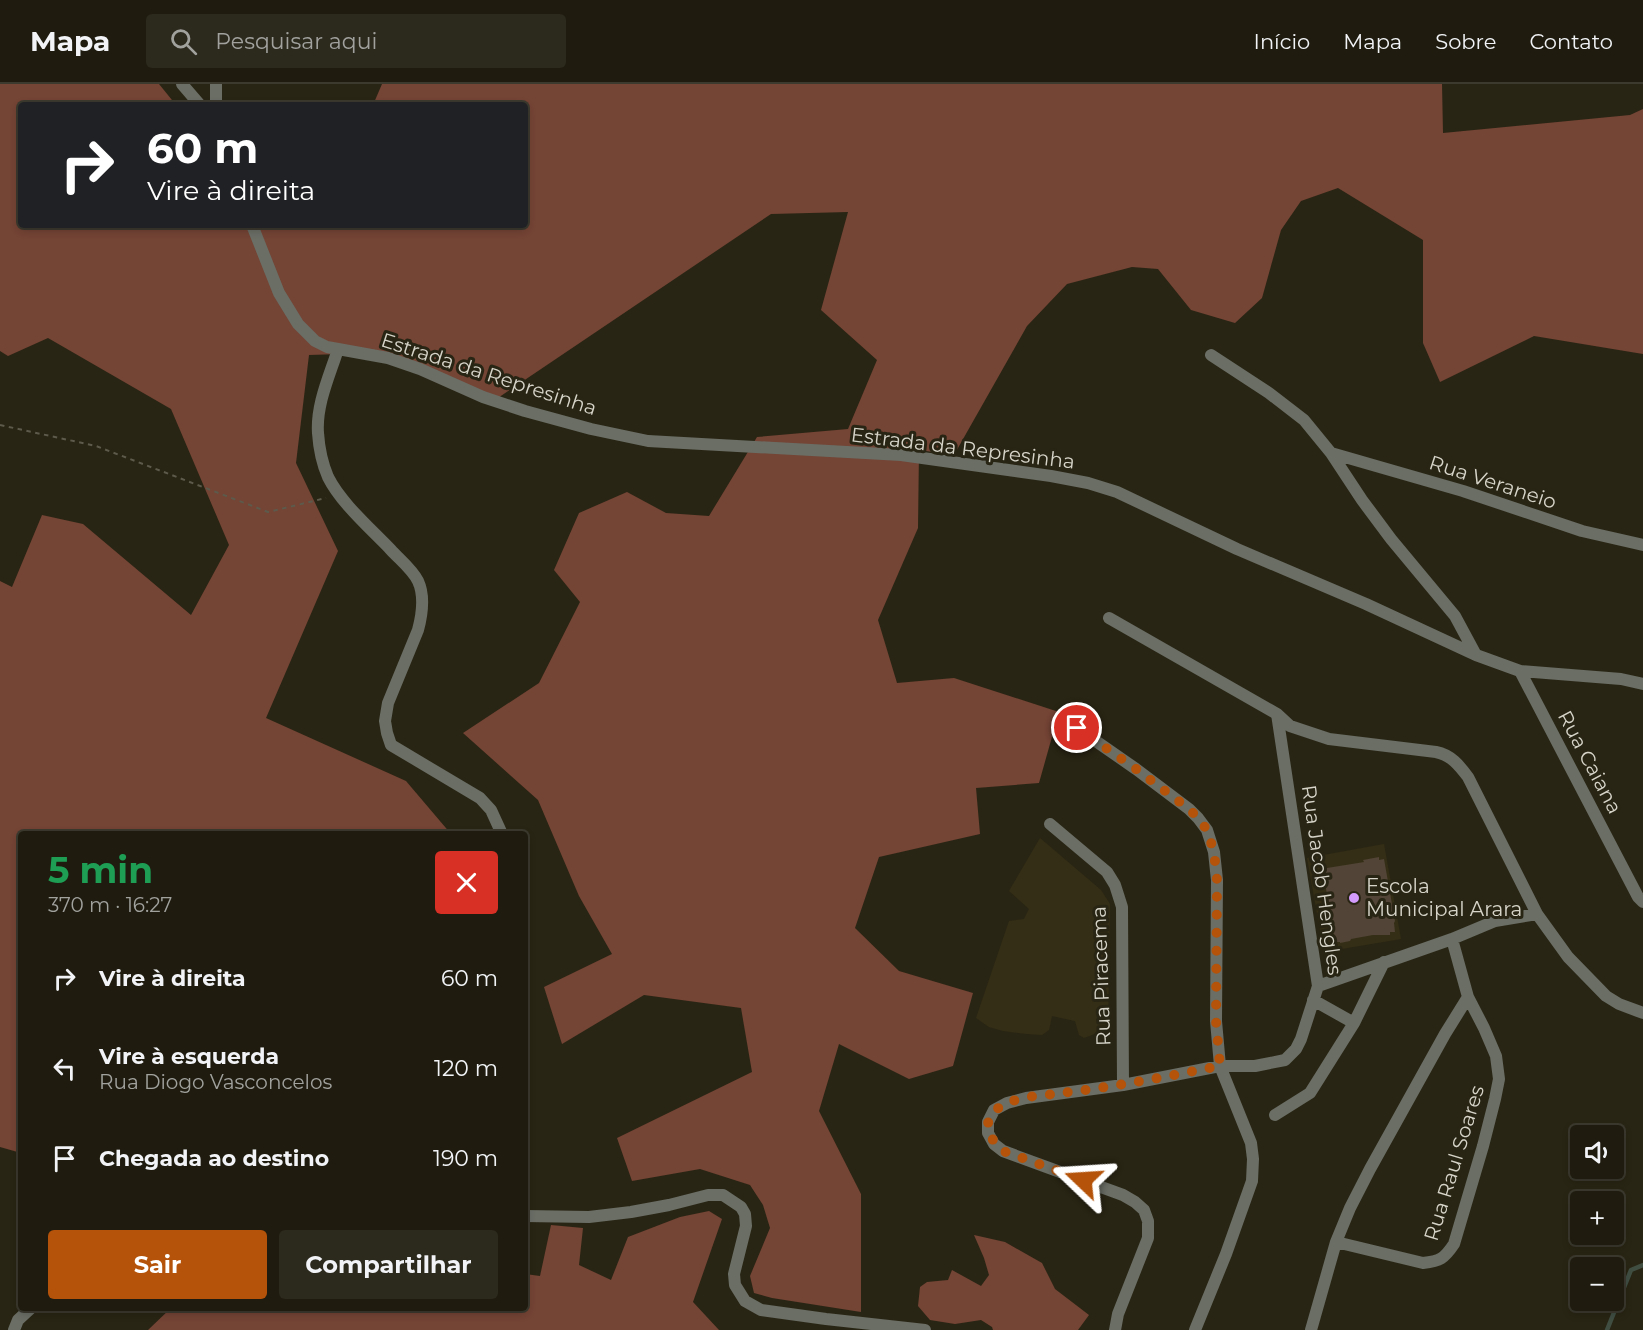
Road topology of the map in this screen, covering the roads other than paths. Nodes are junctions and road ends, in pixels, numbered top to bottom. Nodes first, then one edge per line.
1 (182, 84) edge
2 (216, 84) edge
3 (197, 102) edge
4 (216, 102) edge
5 (253, 228) edge
6 (338, 349) junction
7 (1211, 355) dead end
8 (1331, 453) junction
9 (1643, 545) edge
10 (1109, 618) dead end
11 (1476, 655) junction
12 (1520, 671) junction
13 (1643, 684) edge
14 (1277, 714) junction
15 (1077, 728) dead end
16 (1050, 824) dead end
17 (501, 831) edge
18 (1643, 902) edge
19 (1537, 914) junction
20 (1452, 939) junction
21 (1384, 962) junction
22 (1318, 986) junction
23 (1468, 997) junction
24 (1313, 1000) junction
25 (1643, 1013) edge
26 (1354, 1023) junction
27 (1220, 1066) junction
28 (1123, 1084) junction
29 (1275, 1115) dead end
30 (528, 1215) edge
31 (1336, 1242) junction
32 (28, 1311) edge
33 (14, 1330) edge
34 (925, 1330) edge
35 (1115, 1330) edge
36 (1195, 1330) edge
37 (1311, 1330) edge

1 - 3 street
2 - 4 street
5 - 6 street, Estrada da Represinha
6 - 11 street, Estrada da Represinha
6 - 17 street
7 - 8 street
8 - 9 street, Rua Veraneio
8 - 11 street
10 - 14 street
11 - 12 street, Estrada da Represinha
12 - 13 street, Estrada da Represinha
12 - 18 street, Rua Caiana
14 - 19 street
14 - 22 street, Rua Jacob Hengles
15 - 27 street
16 - 28 street, Rua Piracema
19 - 20 street
19 - 25 street
20 - 21 street
20 - 23 street, Rua Raul Soares
21 - 22 street
21 - 26 street
22 - 24 street, Rua Jacob Hengles
23 - 31 street
23 - 31 street, Rua Raul Soares
24 - 26 street
24 - 27 street, Rua Jacob Hengles
26 - 29 street
27 - 28 street
27 - 36 street
28 - 35 street
30 - 34 street
31 - 37 street
32 - 33 street

